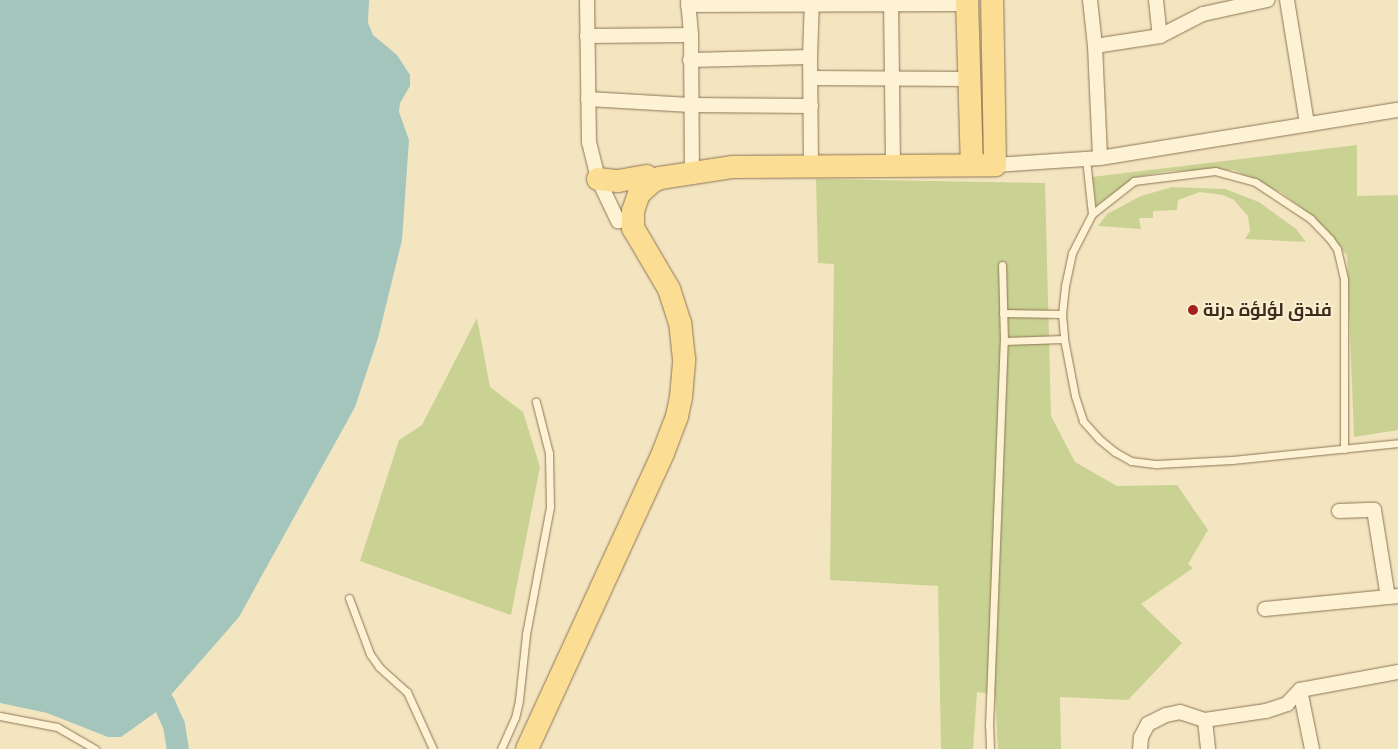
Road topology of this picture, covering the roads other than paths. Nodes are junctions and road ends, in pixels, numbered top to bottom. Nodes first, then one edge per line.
1 (587, 0) edge
2 (992, 0) edge
3 (1090, 0) edge
4 (1156, 0) edge
5 (1267, 0) edge
6 (1287, 0) edge
7 (760, 1) edge
8 (688, 2) edge
9 (812, 2) edge
10 (967, 2) edge
11 (891, 3) edge
12 (690, 35) junction
13 (587, 36) junction
14 (1160, 36) junction
15 (1095, 46) junction
16 (810, 56) junction
17 (690, 60) junction
18 (812, 78) junction
19 (892, 78) junction
20 (969, 79) junction
21 (588, 99) junction
22 (690, 105) junction
23 (812, 106) junction
24 (1398, 110) edge
25 (1307, 124) junction
26 (1093, 159) junction
27 (692, 163) junction
28 (893, 164) junction
29 (995, 164) junction
30 (972, 165) junction
31 (811, 166) junction
32 (733, 167) junction
33 (647, 176) junction
34 (598, 179) junction
35 (1092, 214) junction
36 (625, 227) junction
37 (1002, 265) dead end
38 (1003, 313) junction
39 (1062, 314) junction
40 (1064, 339) junction
41 (1004, 341) junction
42 (536, 402) dead end
43 (1398, 443) edge
44 (1344, 449) junction
45 (1339, 511) dead end
46 (1393, 596) edge
47 (349, 598) dead end
48 (1265, 609) dead end
49 (1398, 672) edge
50 (1300, 690) junction
51 (0, 716) edge
52 (1205, 720) junction
53 (95, 749) edge
54 (433, 749) edge
55 (502, 749) edge
56 (518, 749) edge
57 (527, 749) edge
58 (990, 749) edge
59 (1140, 749) edge
60 (1208, 749) edge
61 (1312, 749) edge

1 - 13 street
2 - 29 main road
3 - 15 street
4 - 14 street
5 - 14 street
6 - 25 street
7 - 8 street
7 - 9 street
8 - 12 street
9 - 11 street
9 - 16 street
10 - 11 street
10 - 20 main road
11 - 19 street
12 - 13 street
12 - 17 street
13 - 21 street
14 - 15 street
15 - 26 street
16 - 17 street
16 - 18 street
17 - 22 street
18 - 19 street
18 - 23 street
19 - 20 street
19 - 28 street
20 - 30 main road
21 - 22 street
21 - 34 street
22 - 23 street
22 - 27 street
23 - 31 street
24 - 25 street
25 - 26 street
26 - 29 street
26 - 35 lane
27 - 32 main road
27 - 33 main road
28 - 30 main road
28 - 31 main road
29 - 30 main road
31 - 32 main road
32 - 36 main road
33 - 34 main road
33 - 36 main road
34 - 36 street
35 - 39 lane
35 - 44 lane
36 - 56 main road
36 - 57 main road
37 - 38 lane
38 - 39 lane
38 - 41 lane
39 - 40 lane
40 - 41 lane
40 - 44 lane
41 - 58 lane
42 - 55 lane
43 - 44 lane
45 - 46 street
46 - 48 street
47 - 54 lane
49 - 50 street
50 - 52 street
50 - 61 street
51 - 53 lane
52 - 59 street
52 - 60 street

